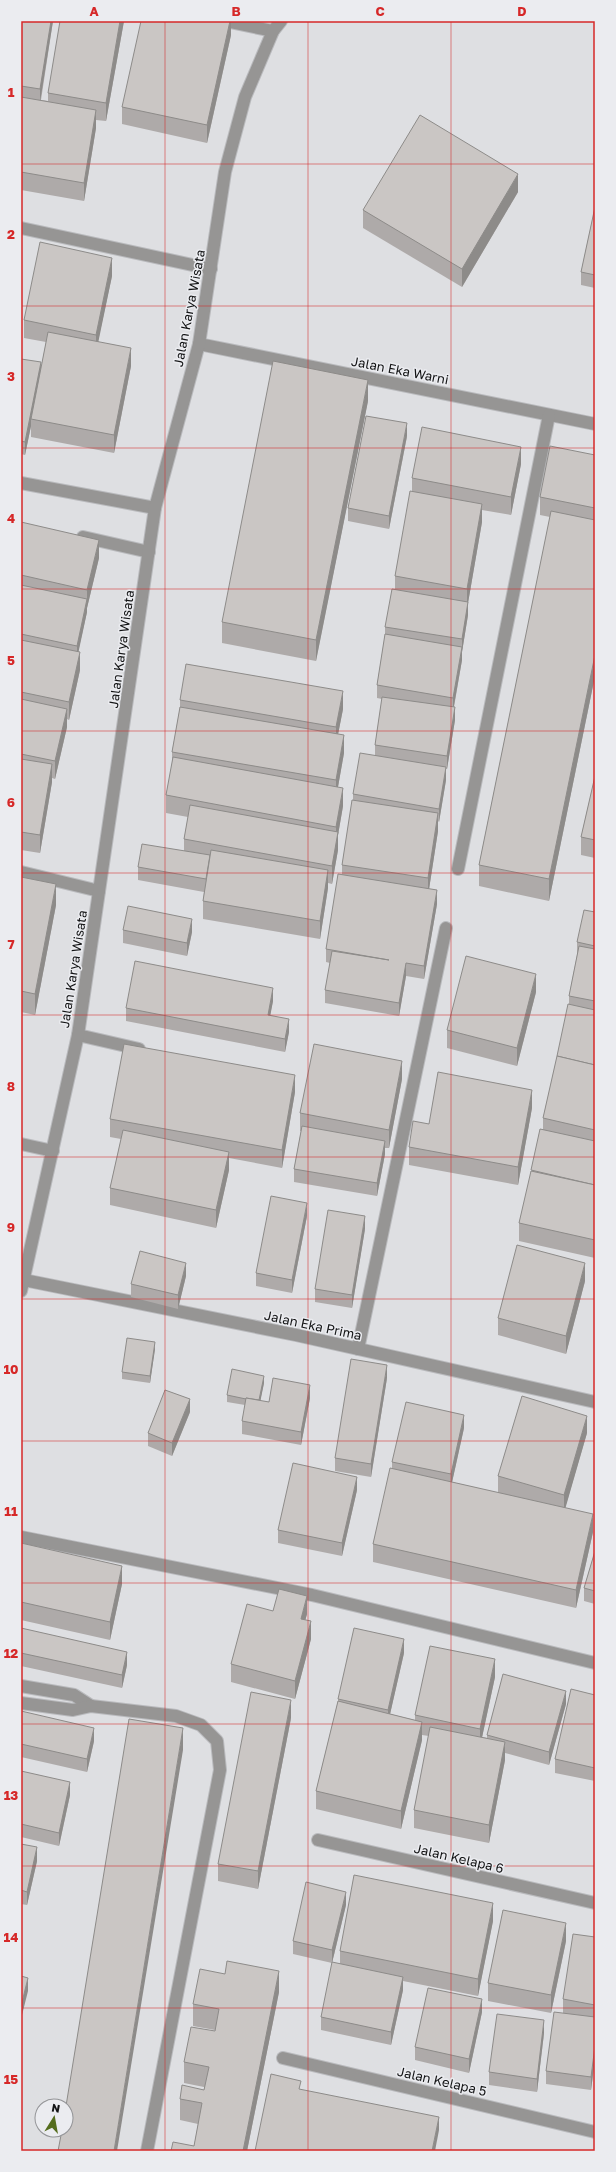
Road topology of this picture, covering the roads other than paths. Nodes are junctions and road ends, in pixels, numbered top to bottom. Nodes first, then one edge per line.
1 (225, 21) edge
2 (281, 21) edge
3 (273, 31) junction
4 (21, 228) edge
5 (211, 270) junction
6 (199, 344) junction
7 (549, 415) junction
8 (595, 424) edge
9 (21, 482) edge
10 (154, 508) junction
11 (73, 535) edge
12 (149, 552) junction
13 (458, 869) dead end
14 (21, 872) edge
15 (99, 891) junction
16 (446, 928) dead end
17 (78, 1035) junction
18 (154, 1053) edge
19 (21, 1144) edge
20 (53, 1151) junction
21 (22, 1286) edge
22 (358, 1349) junction
23 (595, 1400) edge
24 (21, 1537) edge
25 (595, 1662) edge
26 (21, 1686) edge
27 (21, 1703) edge
28 (91, 1706) junction
29 (318, 1840) dead end
30 (595, 1903) edge
31 (283, 2058) dead end
32 (595, 2132) edge
33 (147, 2151) edge

1 - 3 street
2 - 3 street, Jalan Karya Wisata
3 - 5 street, Jalan Karya Wisata
4 - 5 street
5 - 6 street, Jalan Karya Wisata
6 - 7 street, Jalan Eka Warni
6 - 10 street, Jalan Karya Wisata
7 - 8 street, Jalan Eka Warni
7 - 13 street
9 - 10 street
10 - 12 street, Jalan Karya Wisata
11 - 12 street
12 - 15 street, Jalan Karya Wisata
14 - 15 street
15 - 17 street, Jalan Karya Wisata
16 - 22 street
17 - 18 street
17 - 20 street, Jalan Karya Wisata
19 - 20 street
20 - 21 street, Jalan Karya Wisata
21 - 22 street, Jalan Eka Prima
22 - 23 street, Jalan Eka Prima
24 - 25 street
26 - 28 street
27 - 28 street
28 - 33 street
29 - 30 street, Jalan Kelapa 6
31 - 32 street, Jalan Kelapa 5

